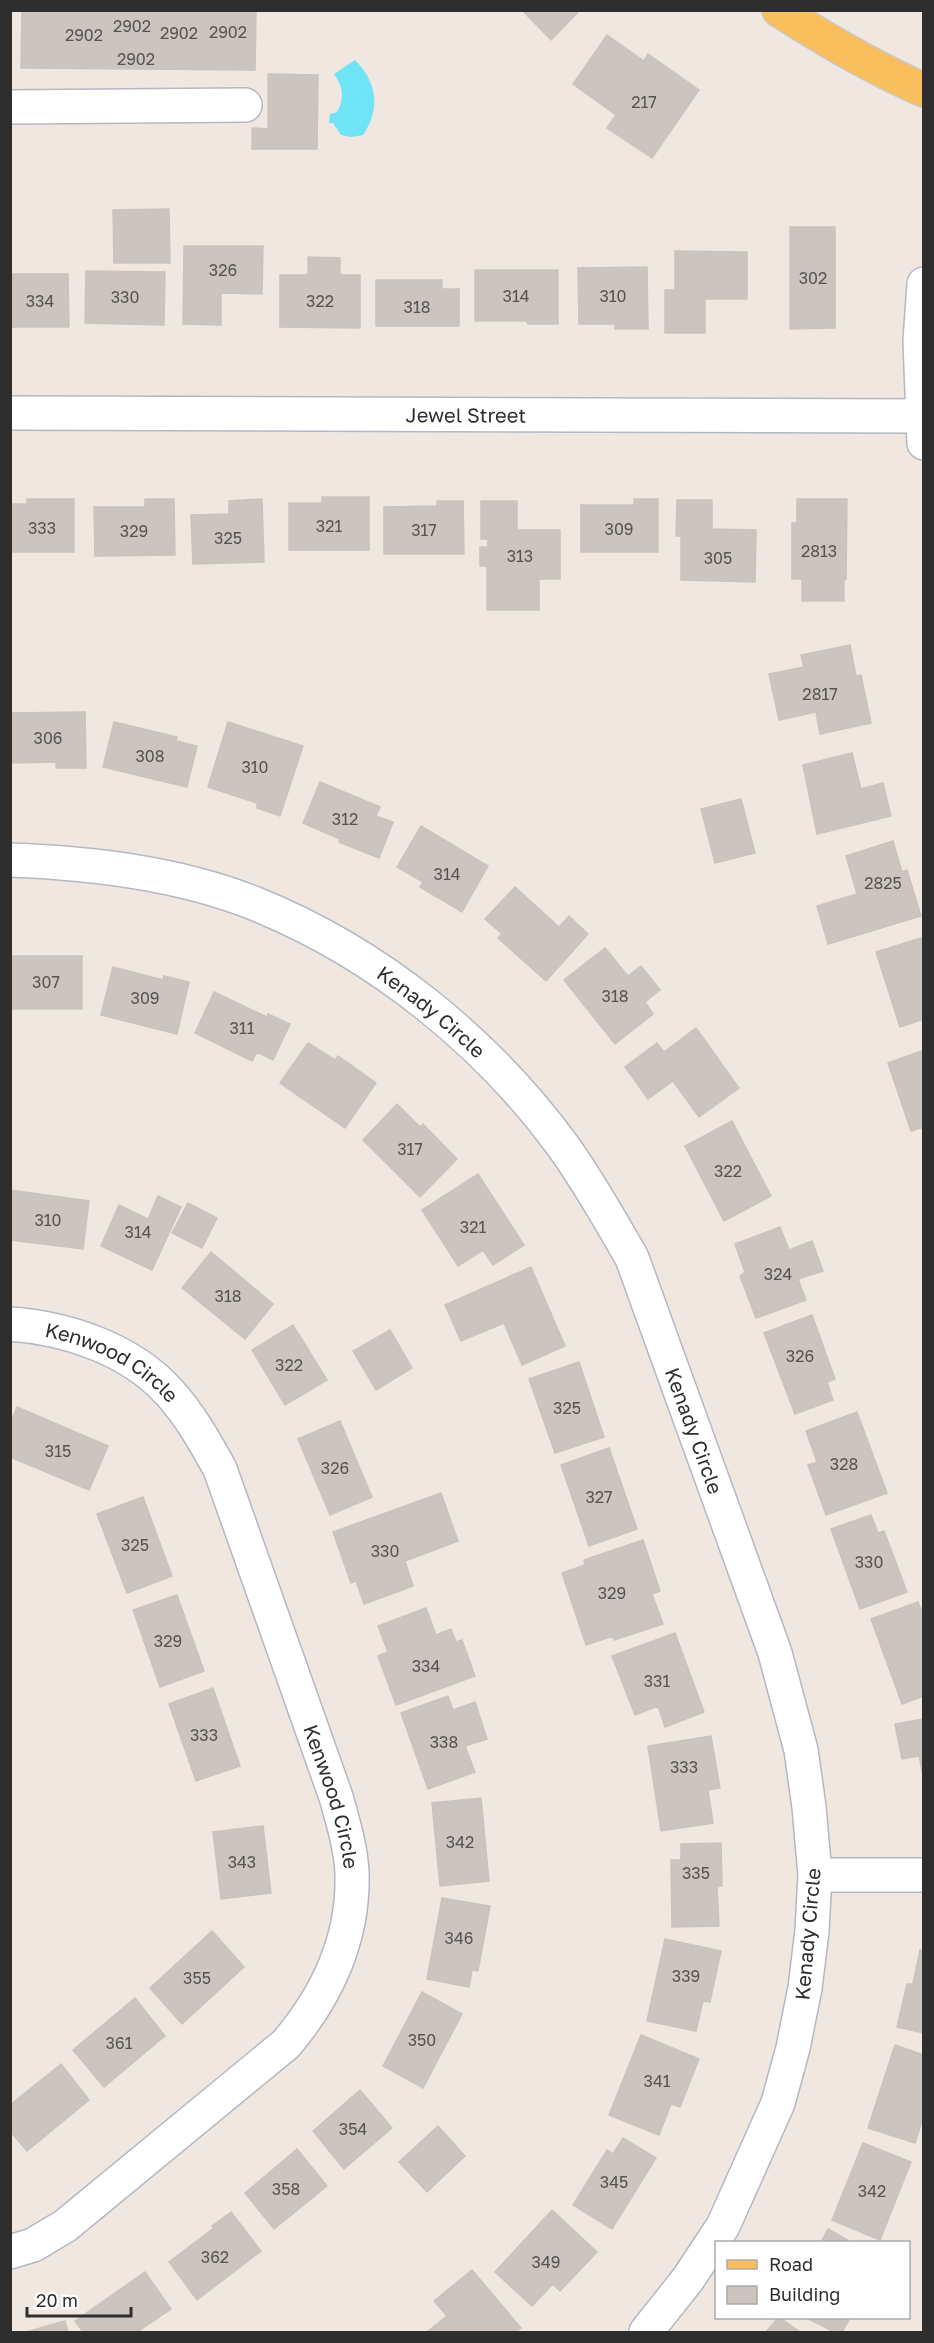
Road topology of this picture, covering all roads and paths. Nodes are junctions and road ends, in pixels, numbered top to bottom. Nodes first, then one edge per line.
1 (779, 10) edge
2 (924, 90) edge
3 (245, 105) dead end
4 (10, 107) edge
5 (924, 284) edge
6 (10, 413) edge
7 (922, 430) edge
8 (10, 860) edge
9 (10, 1324) edge
10 (815, 1875) junction
11 (924, 1875) edge
12 (10, 2252) edge
13 (646, 2332) edge

1 - 2 main road
3 - 4 street
5 - 7 street
6 - 7 street, Jewel Street
8 - 10 street, Kenady Circle
9 - 12 street, Kenwood Circle
10 - 11 street
10 - 13 street, Kenady Circle

